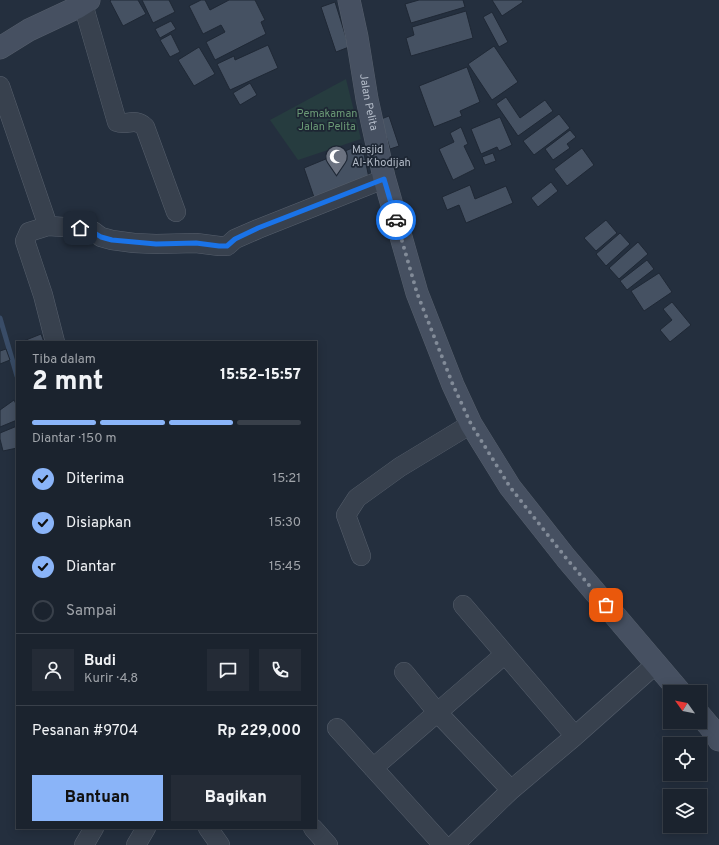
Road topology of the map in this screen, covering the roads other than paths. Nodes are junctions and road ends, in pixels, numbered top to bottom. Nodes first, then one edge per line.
1 (349, 0) edge
2 (81, 3) edge
3 (0, 48) edge
4 (0, 86) edge
5 (384, 179) junction
6 (176, 212) dead end
7 (48, 226) junction
8 (55, 341) edge
9 (471, 424) junction
10 (361, 556) dead end
11 (463, 605) dead end
12 (505, 654) junction
13 (656, 664) junction
14 (404, 672) dead end
15 (674, 685) edge
16 (437, 712) junction
17 (707, 723) edge
18 (337, 728) dead end
19 (575, 736) junction
20 (719, 740) edge
21 (373, 768) junction
22 (510, 790) junction
23 (93, 829) edge
24 (145, 829) edge
25 (209, 829) edge
26 (314, 829) edge
27 (84, 845) edge
28 (136, 845) edge
29 (220, 845) edge
30 (328, 845) edge
31 (443, 845) edge
32 (454, 845) edge

1 - 5 main road, Jalan Pelita
2 - 3 main road
2 - 6 street
4 - 7 street
5 - 7 street
5 - 9 main road, Jalan Pelita
7 - 8 street
9 - 10 street
9 - 13 main road, Jalan Pelita
11 - 12 street
12 - 16 street
12 - 19 street
13 - 15 main road, Jalan Pelita
13 - 19 street
14 - 16 street
16 - 21 street
16 - 22 street
17 - 20 main road
18 - 21 street
19 - 22 street
21 - 31 street
22 - 32 street
23 - 27 street
24 - 28 street
25 - 29 street
26 - 30 street

